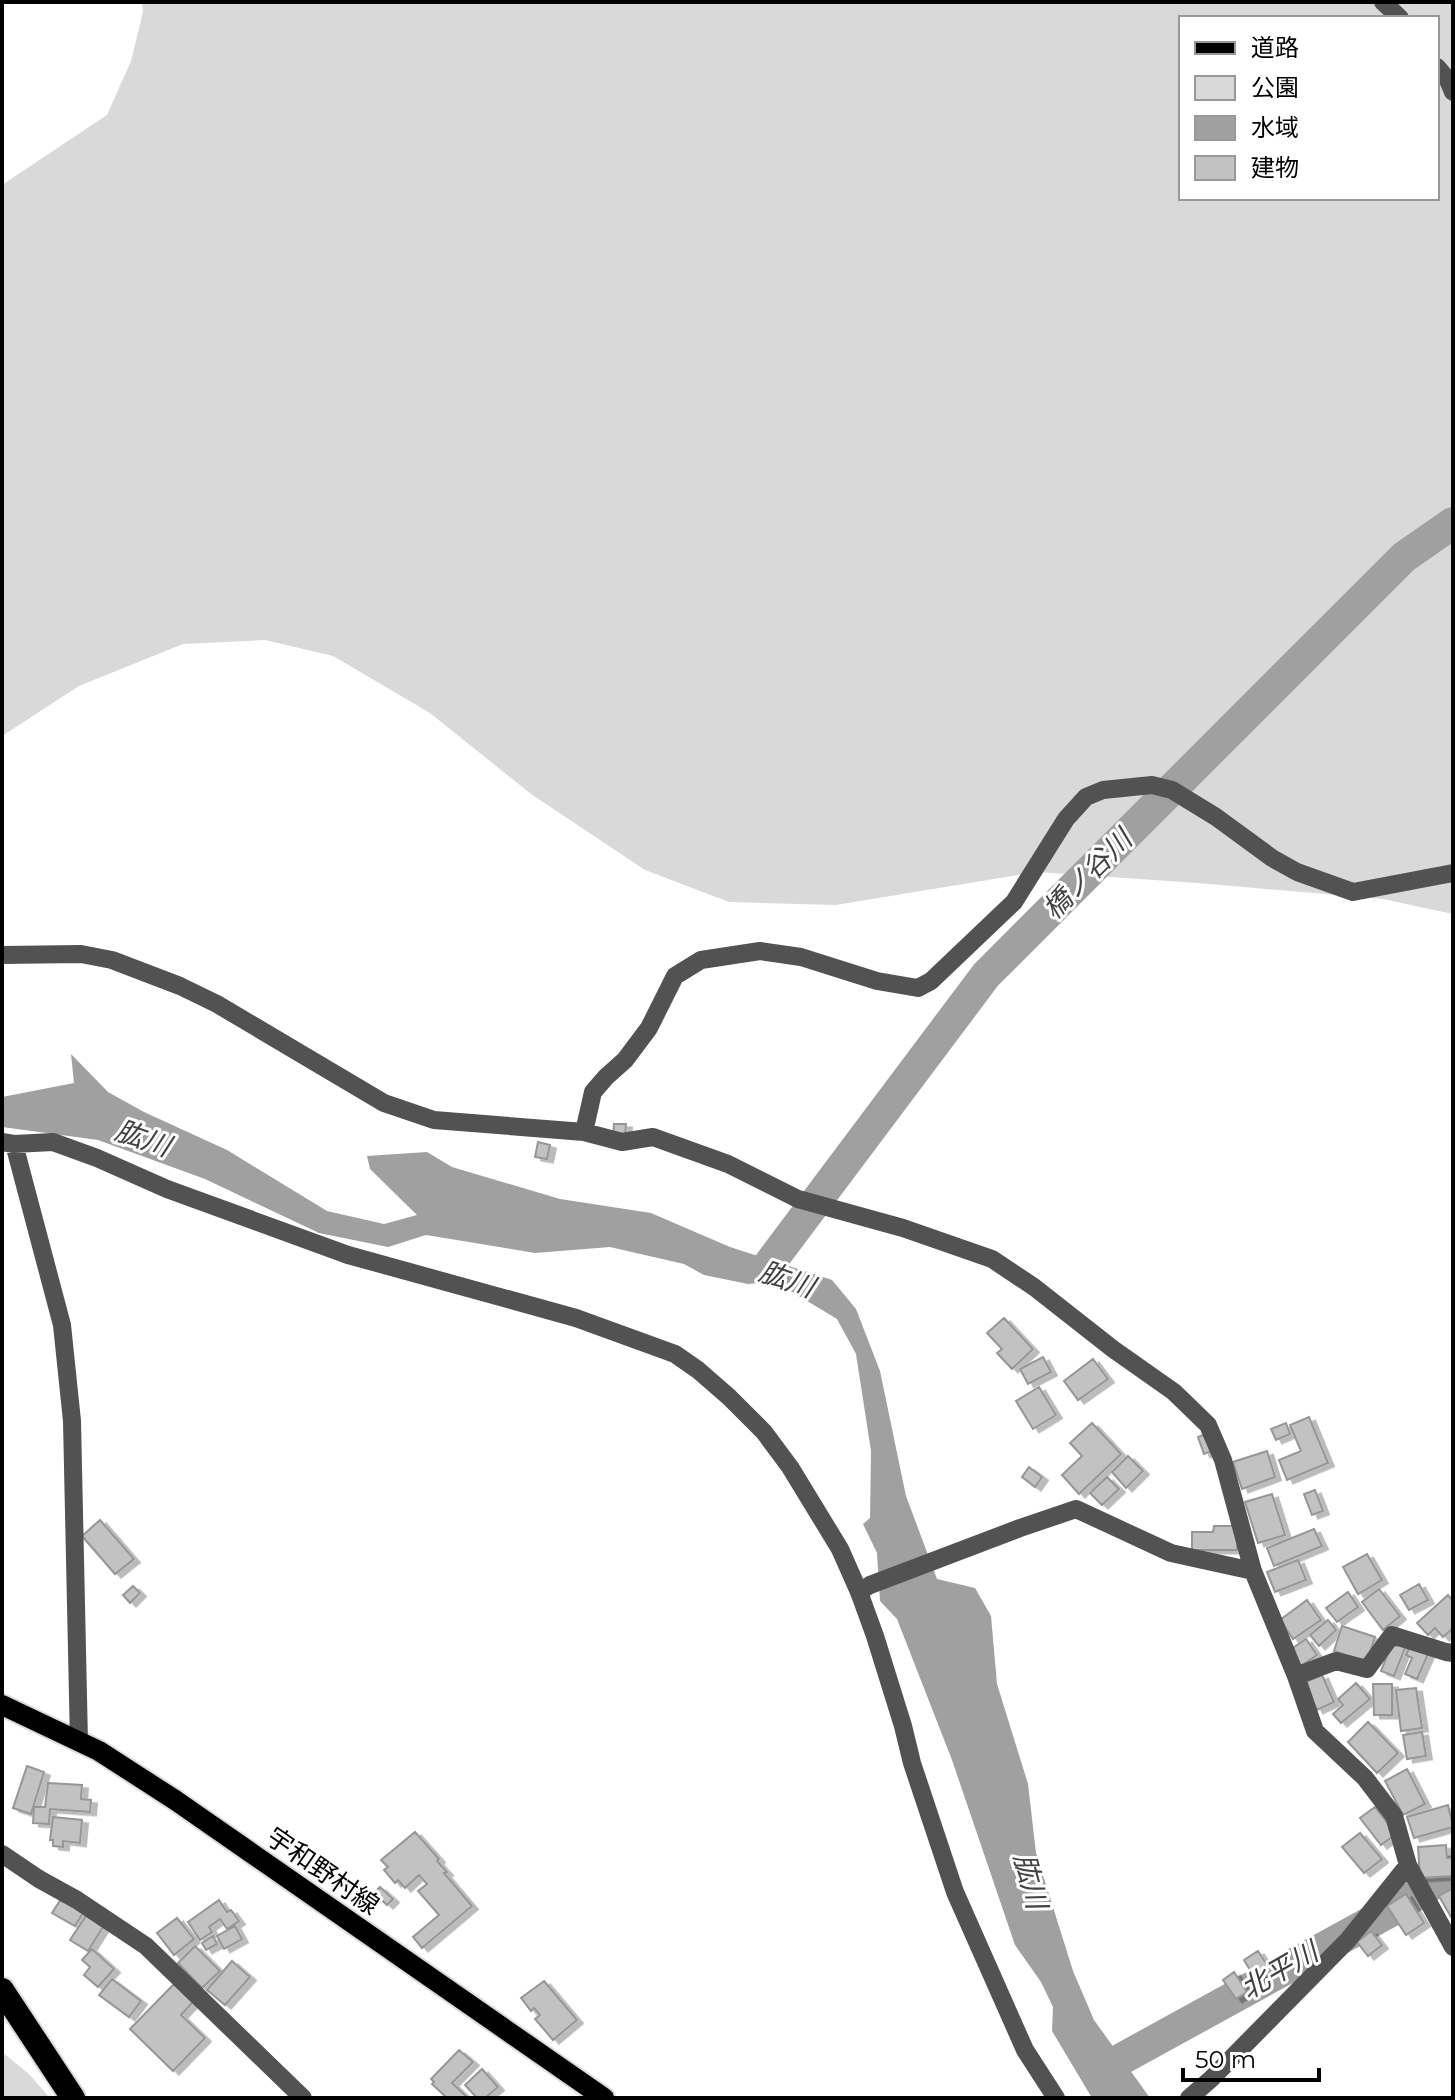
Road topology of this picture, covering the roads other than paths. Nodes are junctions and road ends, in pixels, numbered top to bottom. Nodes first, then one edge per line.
1 (1383, 2) edge
2 (1398, 16) edge
3 (1439, 69) edge
4 (1453, 92) edge
5 (1453, 873) edge
6 (2, 955) edge
7 (584, 1132) junction
8 (8, 1143) edge
9 (1253, 1571) junction
10 (864, 1588) junction
11 (1453, 1653) edge
12 (1296, 1676) junction
13 (2, 1705) edge
14 (79, 1742) junction
15 (2, 1854) edge
16 (1408, 1865) junction
17 (1453, 1947) edge
18 (2, 1990) edge
19 (73, 2098) edge
20 (303, 2098) edge
21 (604, 2098) edge
22 (1056, 2098) edge
23 (1189, 2098) edge

1 - 2 street
3 - 4 street
5 - 7 street
6 - 7 street
7 - 9 street
8 - 10 street
8 - 14 street
9 - 10 street
9 - 12 street
10 - 22 street
11 - 12 street
12 - 16 street
13 - 14 main road, 宇和野村線
14 - 21 main road, 宇和野村線
15 - 20 street
16 - 17 street
16 - 23 street
18 - 19 highway

